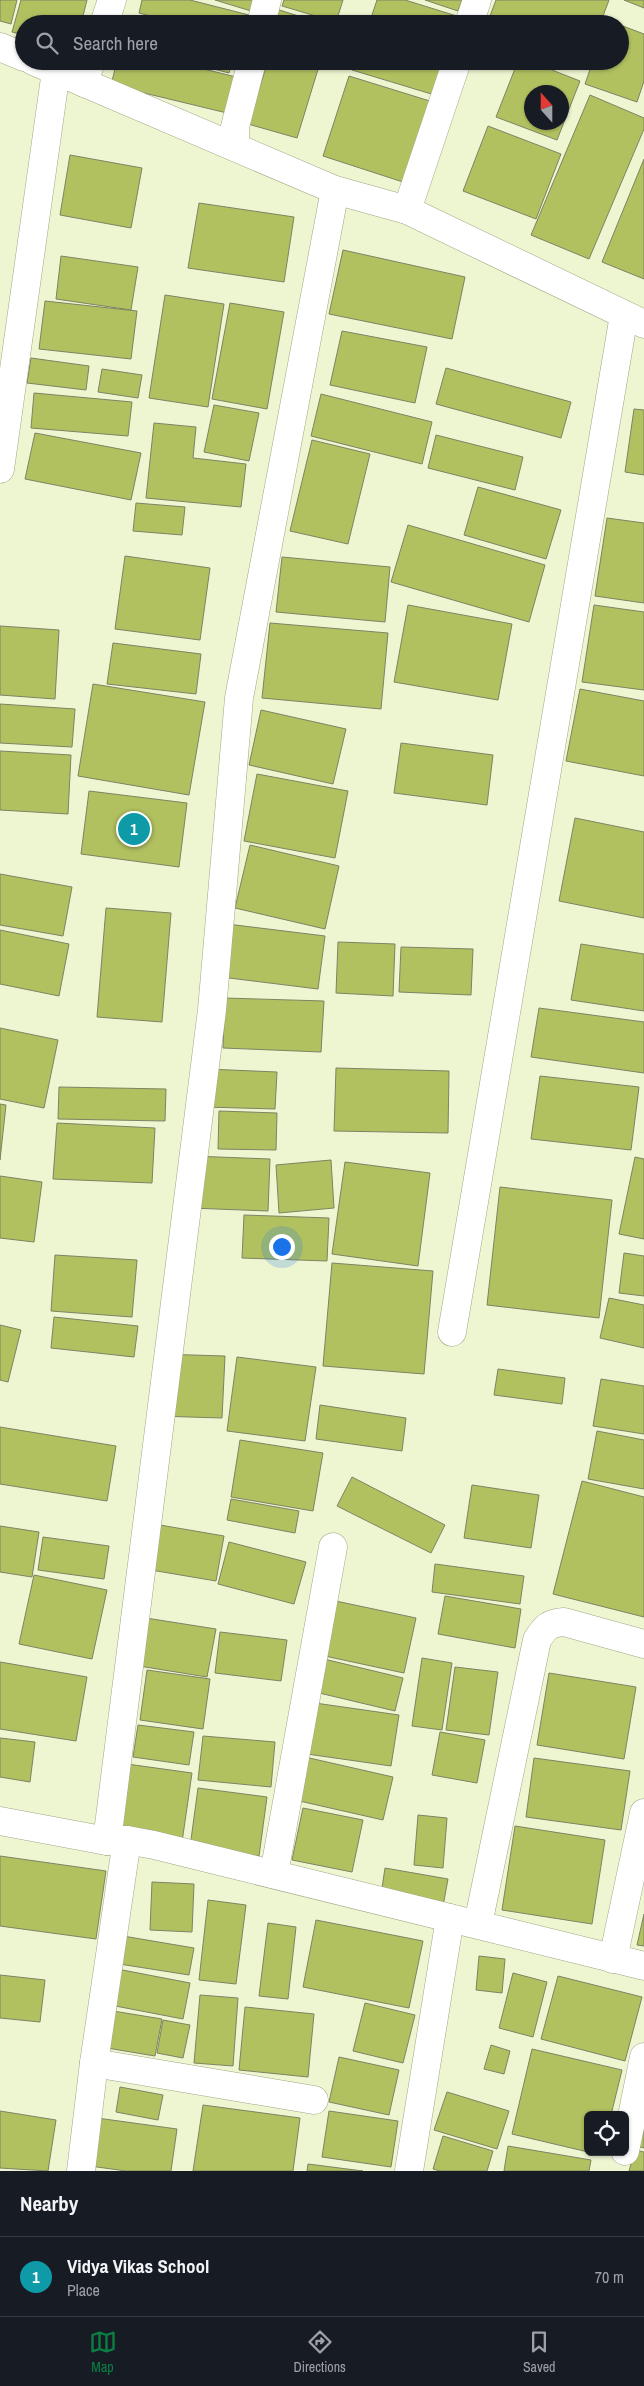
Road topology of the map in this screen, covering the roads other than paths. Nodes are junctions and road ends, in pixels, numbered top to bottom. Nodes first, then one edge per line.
1 (112, 0) edge
2 (267, 0) edge
3 (477, 0) edge
4 (107, 15) edge
5 (263, 15) edge
6 (473, 15) edge
7 (0, 47) edge
8 (15, 53) edge
9 (45, 70) edge
10 (74, 70) edge
11 (250, 70) edge
12 (454, 70) edge
13 (88, 72) edge
14 (235, 147) junction
15 (335, 190) junction
16 (407, 210) junction
17 (634, 319) edge
18 (0, 469) edge
19 (452, 1332) dead end
20 (333, 1547) dead end
21 (644, 1644) edge
22 (644, 1814) edge
23 (0, 1821) edge
24 (117, 1841) junction
25 (274, 1874) junction
26 (450, 1918) junction
27 (478, 1924) junction
28 (613, 1959) junction
29 (644, 1966) edge
30 (644, 2057) edge
31 (94, 2063) junction
32 (314, 2100) dead end
33 (629, 2132) edge
34 (624, 2156) edge
35 (81, 2171) edge
36 (409, 2171) edge
37 (621, 2171) edge

1 - 4 street
2 - 5 street
3 - 6 street
7 - 8 street
9 - 18 street
10 - 13 street
11 - 14 street
12 - 16 street
13 - 14 street
14 - 15 street
15 - 16 street
15 - 24 street
16 - 17 street
17 - 19 street
20 - 25 street
21 - 27 street
22 - 28 street
23 - 24 street
24 - 25 street
24 - 31 street
25 - 26 street
26 - 27 street
26 - 36 street
27 - 28 street
28 - 29 street
30 - 33 street
31 - 32 street
31 - 35 street
34 - 37 street

